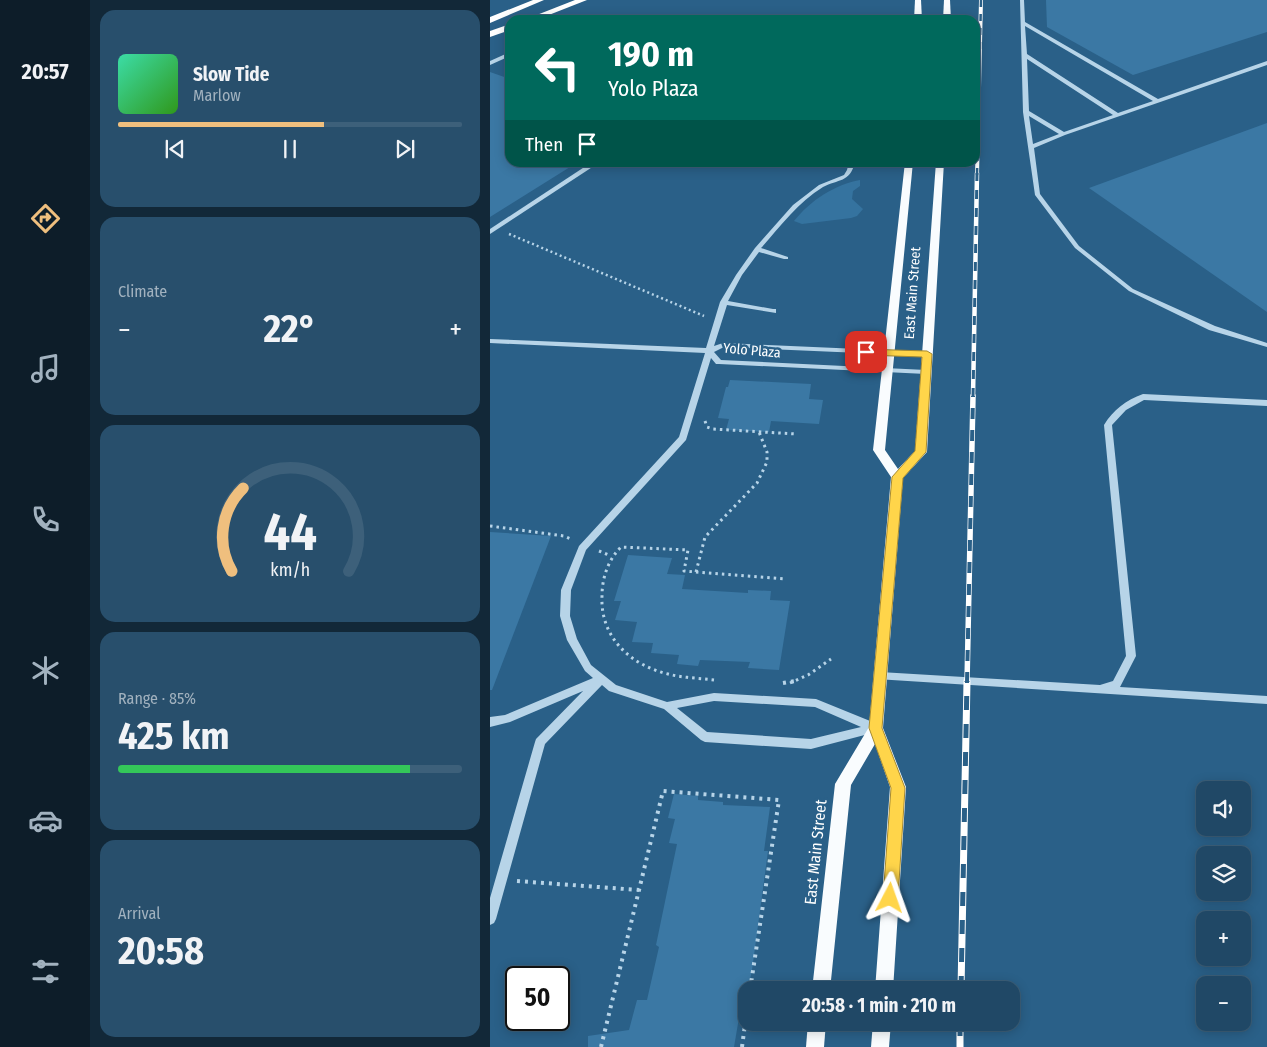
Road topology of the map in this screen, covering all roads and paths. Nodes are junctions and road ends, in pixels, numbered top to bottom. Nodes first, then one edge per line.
1 (540, 0) edge
2 (583, 0) edge
3 (918, 0) edge
4 (947, 0) edge
5 (1022, 0) edge
6 (542, 15) edge
7 (918, 15) edge
8 (947, 15) edge
9 (490, 20) edge
10 (1023, 23) junction
11 (505, 29) edge
12 (490, 34) edge
13 (1024, 55) junction
14 (505, 56) edge
15 (490, 63) edge
16 (1267, 64) edge
17 (1158, 101) junction
18 (1026, 112) junction
19 (1118, 115) junction
20 (1063, 134) junction
21 (1031, 147) junction
22 (589, 167) edge
23 (851, 167) edge
24 (908, 167) edge
25 (940, 167) edge
26 (493, 230) edge
27 (757, 249) junction
28 (786, 258) dead end
29 (724, 302) junction
30 (773, 311) dead end
31 (719, 319) junction
32 (490, 341) edge
33 (1267, 345) edge
34 (709, 351) junction
35 (889, 353) junction
36 (927, 354) junction
37 (887, 370) junction
38 (926, 372) junction
39 (1266, 403) edge
40 (1267, 414) edge
41 (707, 415) dead end
42 (759, 432) junction
43 (796, 434) dead end
44 (897, 477) junction
45 (490, 526) edge
46 (585, 545) junction
47 (611, 556) junction
48 (696, 572) junction
49 (786, 579) dead end
50 (830, 659) dead end
51 (880, 676) junction
52 (602, 679) junction
53 (717, 680) dead end
54 (781, 683) dead end
55 (1104, 688) junction
56 (1267, 700) edge
57 (666, 706) junction
58 (490, 722) edge
59 (876, 728) junction
60 (502, 877) junction
61 (639, 890) junction
62 (490, 919) edge
63 (751, 981) edge
64 (822, 981) edge
65 (885, 981) edge
66 (744, 1031) edge
67 (816, 1031) edge
68 (881, 1031) edge
69 (601, 1047) edge
70 (742, 1047) edge
71 (815, 1047) edge
72 (880, 1047) edge

1 - 9 highway
2 - 6 highway
3 - 7 main road
4 - 8 main road
5 - 10 lane
10 - 13 lane
10 - 17 lane
11 - 12 highway
13 - 18 lane
13 - 19 lane
14 - 15 lane
16 - 17 lane
17 - 19 lane
18 - 20 lane
18 - 21 lane
19 - 20 lane
20 - 21 lane
21 - 33 lane
22 - 26 lane
23 - 27 lane
24 - 35 main road, East Main Street
25 - 36 main road, East Main Street
26 - 31 path
27 - 28 lane
27 - 29 lane
29 - 30 lane
29 - 31 lane
31 - 34 lane
32 - 34 lane
34 - 35 lane, Yolo Plaza
34 - 37 lane, Yolo Plaza
34 - 46 lane
35 - 36 lane, Yolo Plaza
35 - 37 main road, East Main Street
36 - 38 main road, East Main Street
37 - 38 lane, Yolo Plaza
37 - 44 main road, East Main Street
38 - 44 main road, East Main Street
39 - 40 lane
39 - 55 lane
41 - 42 path
42 - 43 path
42 - 48 path
44 - 51 main road, East Main Street
45 - 46 path
46 - 47 path
46 - 52 lane
47 - 48 path
47 - 53 path
48 - 49 path
50 - 54 path
51 - 55 lane
51 - 59 main road, East Main Street
52 - 57 lane
52 - 58 lane
52 - 60 lane
55 - 56 lane
57 - 59 lane
57 - 59 lane
59 - 64 main road, East Main Street
59 - 65 main road, East Main Street
60 - 61 path
60 - 62 lane
61 - 63 path
61 - 69 path
66 - 70 path
67 - 71 main road
68 - 72 main road

